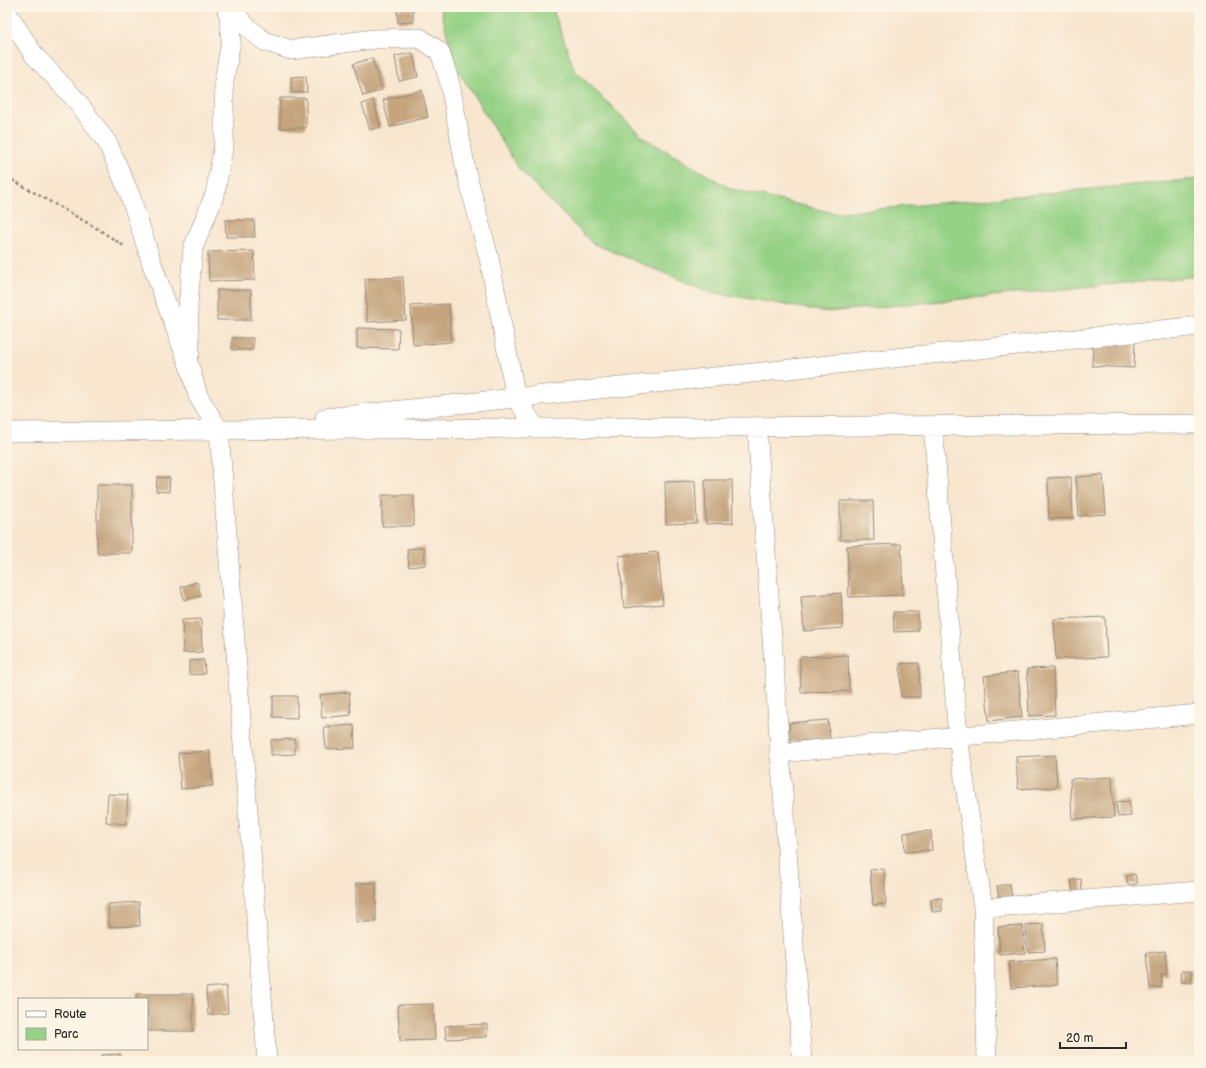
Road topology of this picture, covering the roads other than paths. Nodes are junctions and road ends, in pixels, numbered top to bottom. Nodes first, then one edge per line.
1 (226, 7) edge
2 (230, 7) edge
3 (7, 13) edge
4 (1199, 326) edge
5 (191, 371) junction
6 (516, 398) junction
7 (1199, 424) edge
8 (933, 426) junction
9 (757, 427) junction
10 (536, 428) junction
11 (218, 430) junction
12 (7, 432) edge
13 (1199, 714) edge
14 (958, 737) junction
15 (780, 753) junction
16 (1199, 891) edge
17 (983, 908) junction
18 (267, 1061) edge
19 (802, 1061) edge
20 (987, 1061) edge

1 - 5 street
2 - 6 street
3 - 5 street
4 - 6 street
5 - 11 street
6 - 10 street
6 - 11 street
7 - 8 street
8 - 9 street
8 - 14 street
9 - 10 street
9 - 15 street
10 - 11 street
11 - 12 street
11 - 18 street
13 - 14 street
14 - 15 street
14 - 17 street
15 - 19 street
16 - 17 street
17 - 20 street

